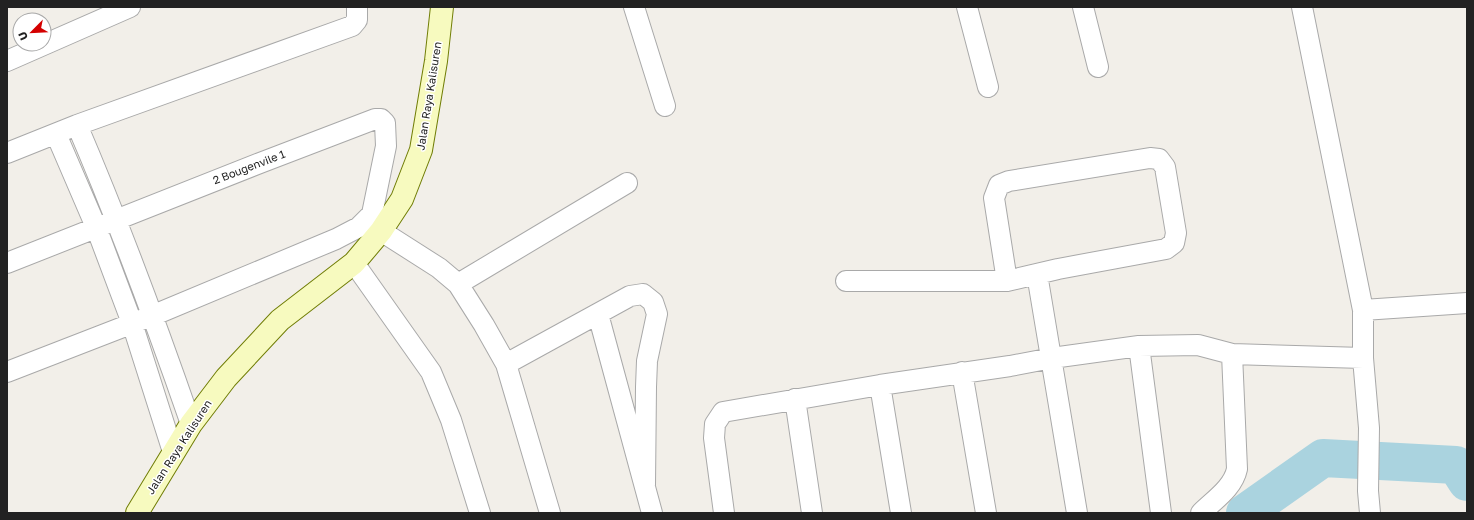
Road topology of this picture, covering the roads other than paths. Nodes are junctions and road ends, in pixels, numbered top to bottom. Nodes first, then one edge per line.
1 (130, 7) edge
2 (357, 7) edge
3 (442, 7) edge
4 (634, 7) edge
5 (967, 7) edge
6 (1083, 7) edge
7 (1302, 7) edge
8 (7, 61) edge
9 (1098, 67) dead end
10 (988, 87) dead end
11 (664, 106) dead end
12 (77, 125) junction
13 (56, 134) junction
14 (7, 153) edge
15 (627, 183) dead end
16 (118, 220) junction
17 (96, 228) junction
18 (381, 231) junction
19 (7, 263) edge
20 (354, 263) junction
21 (1038, 274) junction
22 (846, 281) dead end
23 (1007, 281) junction
24 (458, 284) junction
25 (1467, 304) edge
26 (1363, 310) junction
27 (598, 314) junction
28 (154, 315) junction
29 (132, 323) junction
30 (1139, 346) junction
31 (1232, 354) junction
32 (1052, 358) junction
33 (1363, 358) junction
34 (506, 364) junction
35 (7, 372) edge
36 (962, 372) junction
37 (880, 384) junction
38 (795, 400) junction
39 (191, 424) junction
40 (173, 452) junction
41 (645, 485) junction
42 (136, 513) edge
43 (480, 513) edge
44 (550, 513) edge
45 (652, 513) edge
46 (724, 513) edge
47 (812, 513) edge
48 (901, 513) edge
49 (986, 513) edge
50 (1077, 513) edge
51 (1161, 513) edge
52 (1201, 513) edge
53 (1370, 513) edge

1 - 8 street
2 - 12 street
3 - 18 main road, Jalan Raya Kalisuren
4 - 11 street
5 - 10 street
6 - 9 street
7 - 26 street
12 - 13 street
12 - 16 street
13 - 14 street
13 - 17 street
15 - 24 street
16 - 17 street, 2 Bougenvile 1
16 - 28 street
16 - 28 street, 2 Bougenvile 1
17 - 19 street, 2 Bougenvile 1
17 - 29 street
18 - 20 main road, Jalan Raya Kalisuren
18 - 24 street
20 - 39 main road, Jalan Raya Kalisuren
20 - 43 street
21 - 23 street
21 - 23 street
21 - 32 street
22 - 23 street
24 - 34 street
25 - 26 street
26 - 33 street
27 - 34 street
27 - 41 street
27 - 41 street
28 - 29 street
28 - 39 street
29 - 35 street
29 - 40 street
30 - 31 street
30 - 32 street
30 - 51 street
31 - 33 street
31 - 52 street
32 - 36 street
32 - 50 street
33 - 53 street
34 - 44 street
36 - 37 street
36 - 49 street
37 - 38 street
37 - 48 street
38 - 46 street
38 - 47 street
39 - 40 main road, Jalan Raya Kalisuren
40 - 42 main road, Jalan Raya Kalisuren
41 - 45 street

